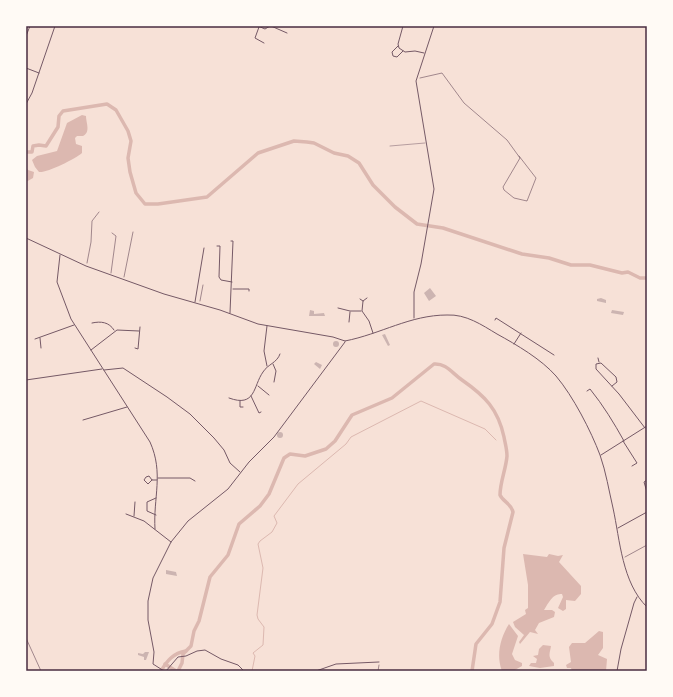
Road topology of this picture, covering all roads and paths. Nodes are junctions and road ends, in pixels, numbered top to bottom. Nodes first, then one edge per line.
1 (30, 26) edge
2 (55, 26) edge
3 (258, 26) edge
4 (270, 26) edge
5 (403, 26) edge
6 (434, 26) edge
7 (287, 33) dead end
8 (26, 36) edge
9 (264, 43) dead end
10 (398, 46) junction
11 (403, 51) junction
12 (424, 53) junction
13 (26, 68) edge
14 (39, 73) junction
15 (416, 78) junction
16 (26, 104) edge
17 (426, 143) junction
18 (390, 146) dead end
19 (519, 156) junction
20 (99, 212) dead end
21 (133, 232) dead end
22 (112, 233) dead end
23 (26, 238) edge
24 (231, 241) dead end
25 (234, 241) junction
26 (236, 241) dead end
27 (217, 246) dead end
28 (204, 248) dead end
29 (200, 250) dead end
30 (204, 251) junction
31 (60, 254) junction
32 (86, 266) junction
33 (110, 274) junction
34 (123, 278) junction
35 (232, 282) junction
36 (203, 285) dead end
37 (232, 289) junction
38 (249, 289) dead end
39 (368, 298) dead end
40 (360, 299) dead end
41 (364, 301) junction
42 (195, 303) junction
43 (199, 304) junction
44 (340, 305) dead end
45 (362, 311) junction
46 (350, 312) junction
47 (230, 313) junction
48 (414, 318) junction
49 (94, 319) dead end
50 (349, 319) junction
51 (346, 320) dead end
52 (495, 320) dead end
53 (95, 322) junction
54 (349, 322) dead end
55 (92, 323) dead end
56 (74, 325) junction
57 (267, 326) junction
58 (140, 328) dead end
59 (114, 331) junction
60 (139, 331) junction
61 (521, 333) junction
62 (373, 334) junction
63 (40, 338) junction
64 (35, 339) dead end
65 (345, 341) junction
66 (514, 344) junction
67 (38, 346) dead end
68 (135, 348) dead end
69 (138, 348) junction
70 (140, 349) dead end
71 (91, 350) junction
72 (280, 354) dead end
73 (554, 355) dead end
74 (598, 358) dead end
75 (599, 362) junction
76 (273, 363) junction
77 (268, 366) junction
78 (103, 369) junction
79 (26, 380) edge
80 (277, 380) dead end
81 (258, 386) junction
82 (612, 386) junction
83 (587, 391) dead end
84 (267, 393) junction
85 (265, 395) dead end
86 (269, 395) dead end
87 (251, 396) junction
88 (229, 398) dead end
89 (240, 400) junction
90 (127, 407) junction
91 (238, 407) dead end
92 (240, 407) junction
93 (243, 407) dead end
94 (259, 413) dead end
95 (83, 420) dead end
96 (646, 428) edge
97 (624, 441) junction
98 (600, 455) junction
99 (640, 461) dead end
100 (637, 463) junction
101 (632, 466) dead end
102 (240, 473) junction
103 (157, 479) junction
104 (152, 480) dead end
105 (647, 480) edge
106 (194, 481) dead end
107 (647, 492) edge
108 (157, 498) junction
109 (135, 502) dead end
110 (128, 512) dead end
111 (647, 512) edge
112 (156, 515) junction
113 (134, 516) junction
114 (617, 528) junction
115 (155, 529) junction
116 (171, 542) junction
117 (647, 545) edge
118 (623, 558) junction
119 (638, 596) junction
120 (647, 606) edge
121 (26, 638) edge
122 (379, 662) joint
123 (41, 671) edge
124 (165, 671) edge
125 (244, 671) edge
126 (316, 671) edge
127 (378, 671) edge
128 (618, 671) edge

1 - 8 street
2 - 14 street
3 - 4 street
3 - 9 street
4 - 7 street
5 - 10 street
6 - 12 street
10 - 11 street
10 - 11 street
11 - 12 street
12 - 15 street
13 - 14 street
14 - 16 street
15 - 17 street
15 - 19 path
17 - 18 lane
17 - 48 street
19 - 19 path
20 - 32 path
21 - 34 path
22 - 33 path
23 - 31 street
24 - 25 street
25 - 26 street
25 - 35 street
27 - 35 street
28 - 30 street
29 - 30 street
30 - 42 street
31 - 32 street
31 - 56 street
32 - 33 street
33 - 34 street
34 - 42 street
35 - 37 street
36 - 43 path
37 - 38 street
37 - 47 street
39 - 41 street
40 - 41 street
41 - 45 street
42 - 43 street
43 - 47 street
44 - 46 street
45 - 46 street
45 - 62 street
46 - 50 street
47 - 57 street
48 - 62 street
48 - 66 street
49 - 53 street
50 - 51 street
50 - 54 street
52 - 61 street
53 - 55 street
53 - 59 street
56 - 63 street
56 - 71 street
57 - 65 street
57 - 77 street
58 - 60 street
59 - 60 street
59 - 71 street
60 - 69 street
61 - 66 street
61 - 73 street
62 - 65 street
63 - 64 street
63 - 67 street
65 - 102 street
66 - 98 street
68 - 69 street
69 - 70 street
71 - 78 street
72 - 76 street
74 - 75 street
75 - 82 street
75 - 82 street
76 - 77 street
76 - 80 street
77 - 81 street
78 - 79 street
78 - 90 street
78 - 102 street
81 - 84 street
81 - 87 street
82 - 96 street
83 - 97 street
84 - 85 street
84 - 86 street
87 - 89 street
87 - 94 street
88 - 89 street
89 - 92 street
90 - 95 street
90 - 103 street
91 - 92 street
92 - 93 street
96 - 97 street
97 - 98 street
97 - 100 street
98 - 114 street
99 - 100 street
100 - 101 street
102 - 116 street
103 - 104 street
103 - 106 street
103 - 108 street
105 - 107 street
108 - 112 street
108 - 112 street
109 - 113 street
110 - 113 street
111 - 114 street
112 - 115 street
113 - 115 street
114 - 118 street
115 - 116 street
116 - 124 street
117 - 118 path
118 - 119 street
119 - 120 street
119 - 128 street
121 - 123 path
122 - 126 street
122 - 127 path
124 - 125 street

